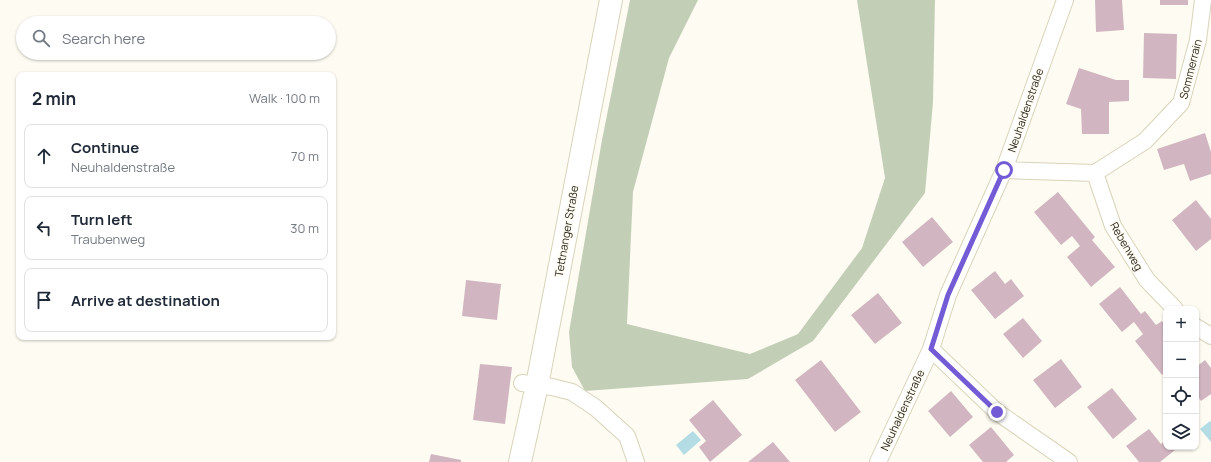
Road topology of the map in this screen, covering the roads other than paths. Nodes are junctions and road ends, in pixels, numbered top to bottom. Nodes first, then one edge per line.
1 (611, 0) edge
2 (1065, 0) edge
3 (1203, 0) edge
4 (1004, 170) junction
5 (1095, 173) junction
6 (1172, 306) edge
7 (1199, 329) edge
8 (1211, 336) edge
9 (931, 349) junction
10 (530, 384) junction
11 (880, 461) edge
12 (520, 462) edge
13 (636, 462) edge
14 (1069, 462) edge

1 - 10 street, Tettnanger Straße
2 - 4 street, Neuhaldenstraße
3 - 5 street, Sommerrain
4 - 5 street
4 - 9 street, Neuhaldenstraße
5 - 6 street, Rebenweg
7 - 8 street
9 - 11 street, Neuhaldenstraße
9 - 14 street
10 - 12 street, Tettnanger Straße
10 - 13 street

